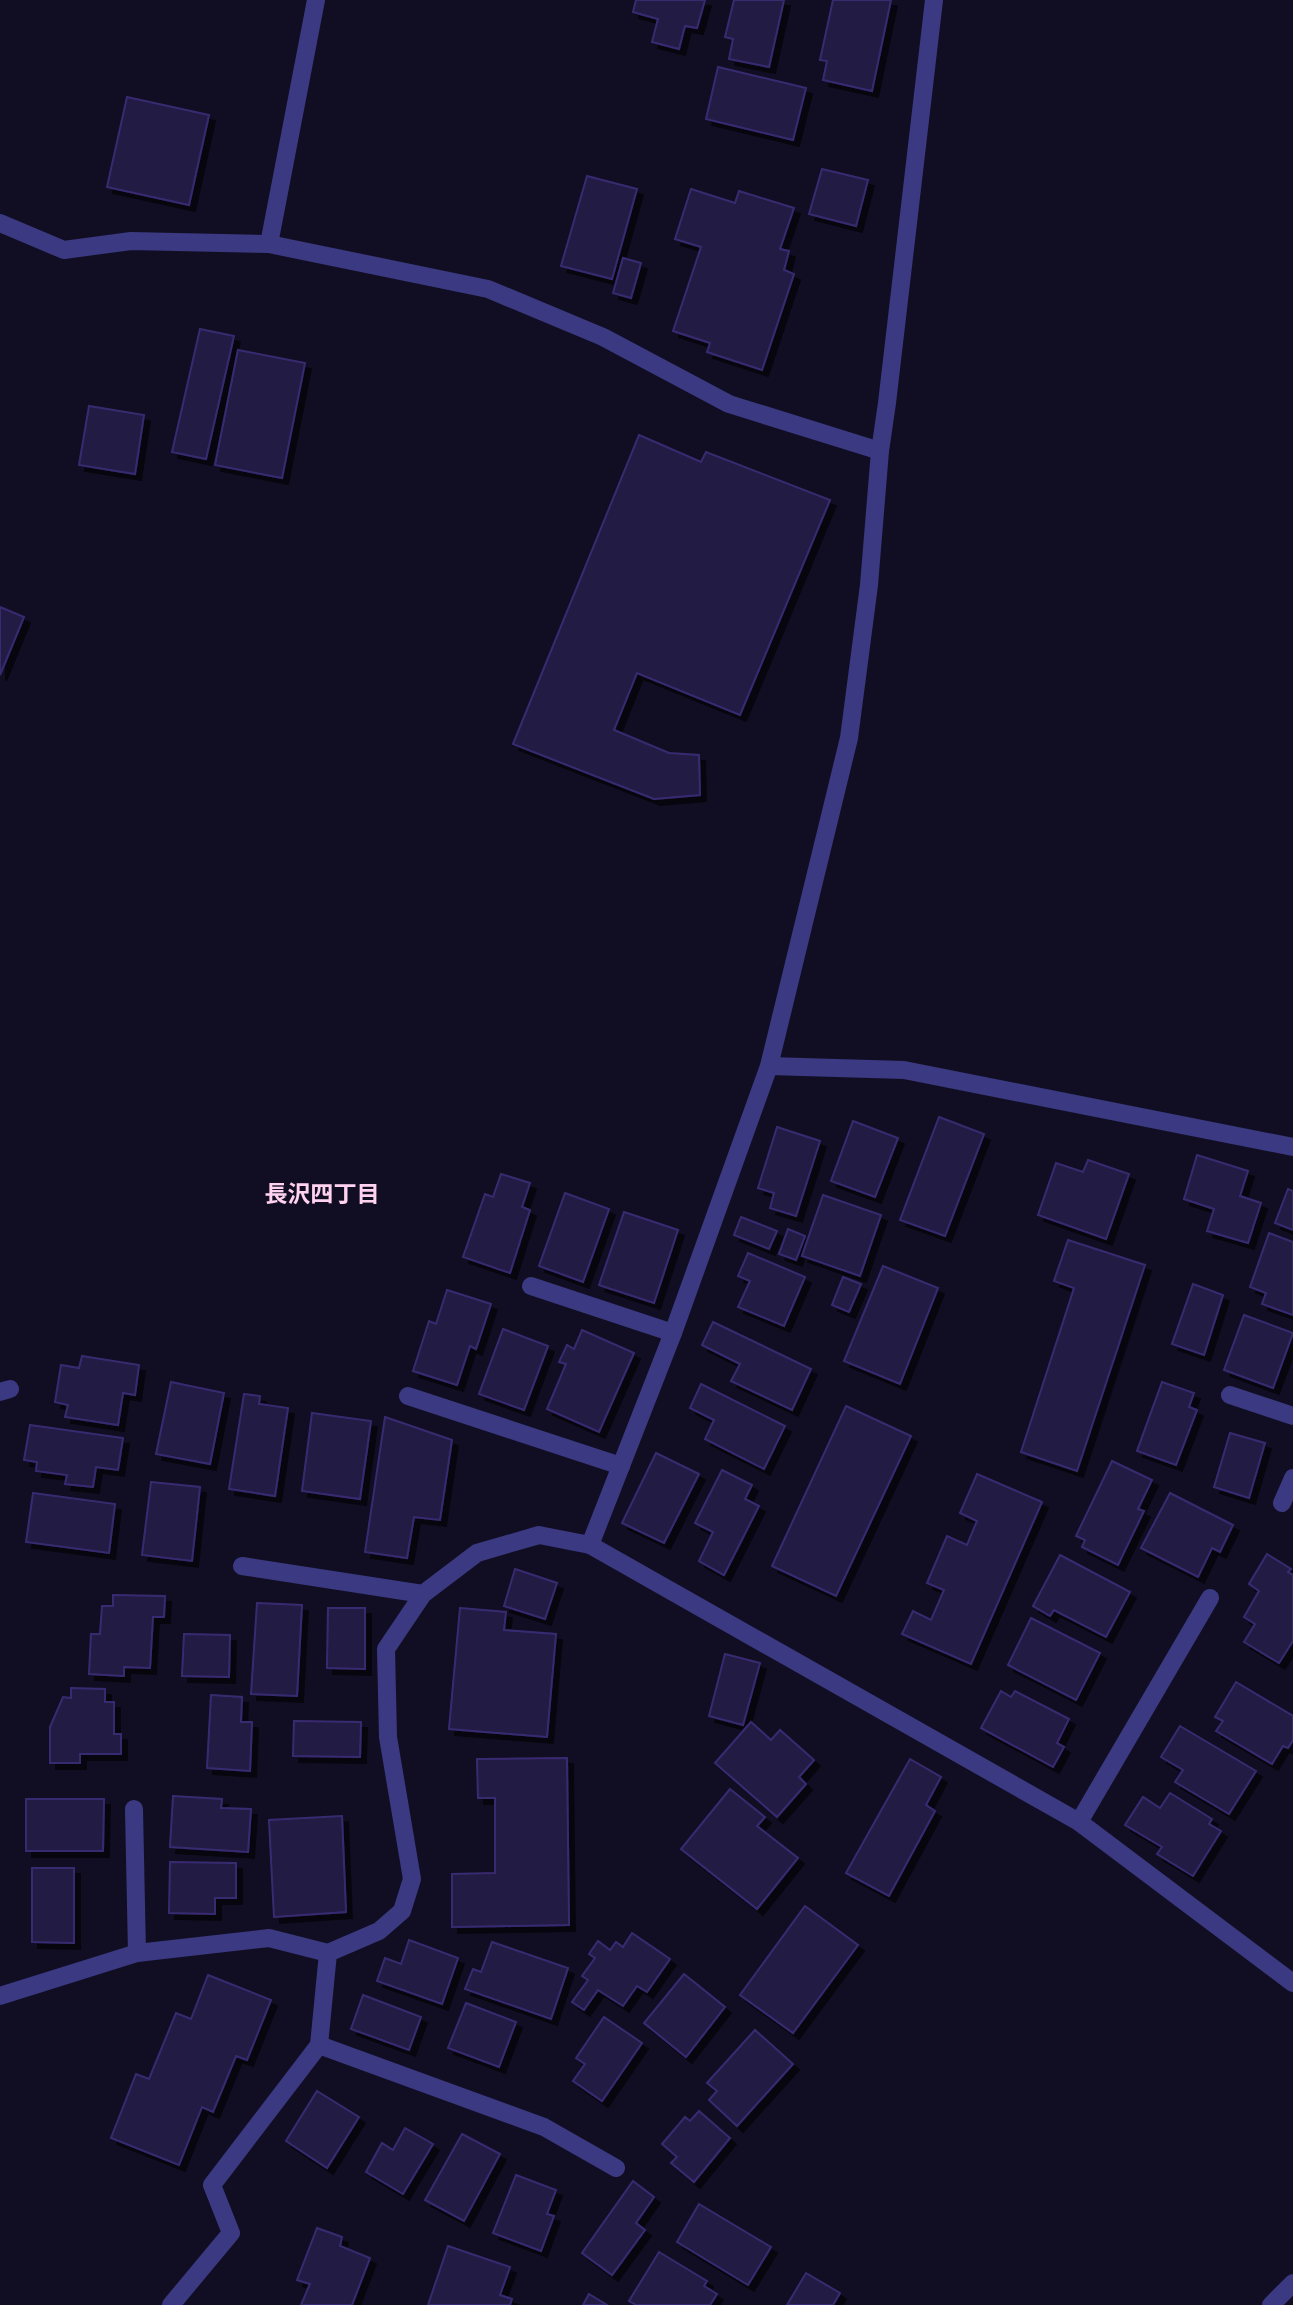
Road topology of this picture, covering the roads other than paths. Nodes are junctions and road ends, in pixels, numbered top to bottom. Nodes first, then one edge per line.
1 (316, 0) edge
2 (934, 0) edge
3 (0, 223) edge
4 (269, 244) junction
5 (880, 451) junction
6 (769, 1066) junction
7 (1293, 1147) edge
8 (531, 1286) dead end
9 (673, 1333) junction
10 (1230, 1395) dead end
11 (408, 1396) dead end
12 (1293, 1416) edge
13 (621, 1466) junction
14 (1293, 1478) edge
15 (1282, 1503) dead end
16 (590, 1545) junction
17 (242, 1566) dead end
18 (423, 1594) junction
19 (1210, 1598) dead end
20 (134, 1809) dead end
21 (1079, 1822) junction
22 (137, 1953) junction
23 (328, 1953) junction
24 (1293, 1983) edge
25 (0, 1996) edge
26 (319, 2045) junction
27 (616, 2168) dead end
28 (1293, 2283) edge
29 (171, 2305) edge
30 (1271, 2305) edge

1 - 4 street
2 - 5 street
3 - 4 street
4 - 5 street
5 - 6 street
6 - 7 street
6 - 9 street
8 - 9 street
9 - 13 street
10 - 12 street
11 - 13 street
13 - 16 street
14 - 15 street
16 - 18 street
16 - 21 street
17 - 18 street
18 - 23 street
19 - 21 street
20 - 22 street
21 - 24 street
22 - 23 street
22 - 25 street
23 - 26 street
26 - 27 street
26 - 29 street
28 - 30 street

